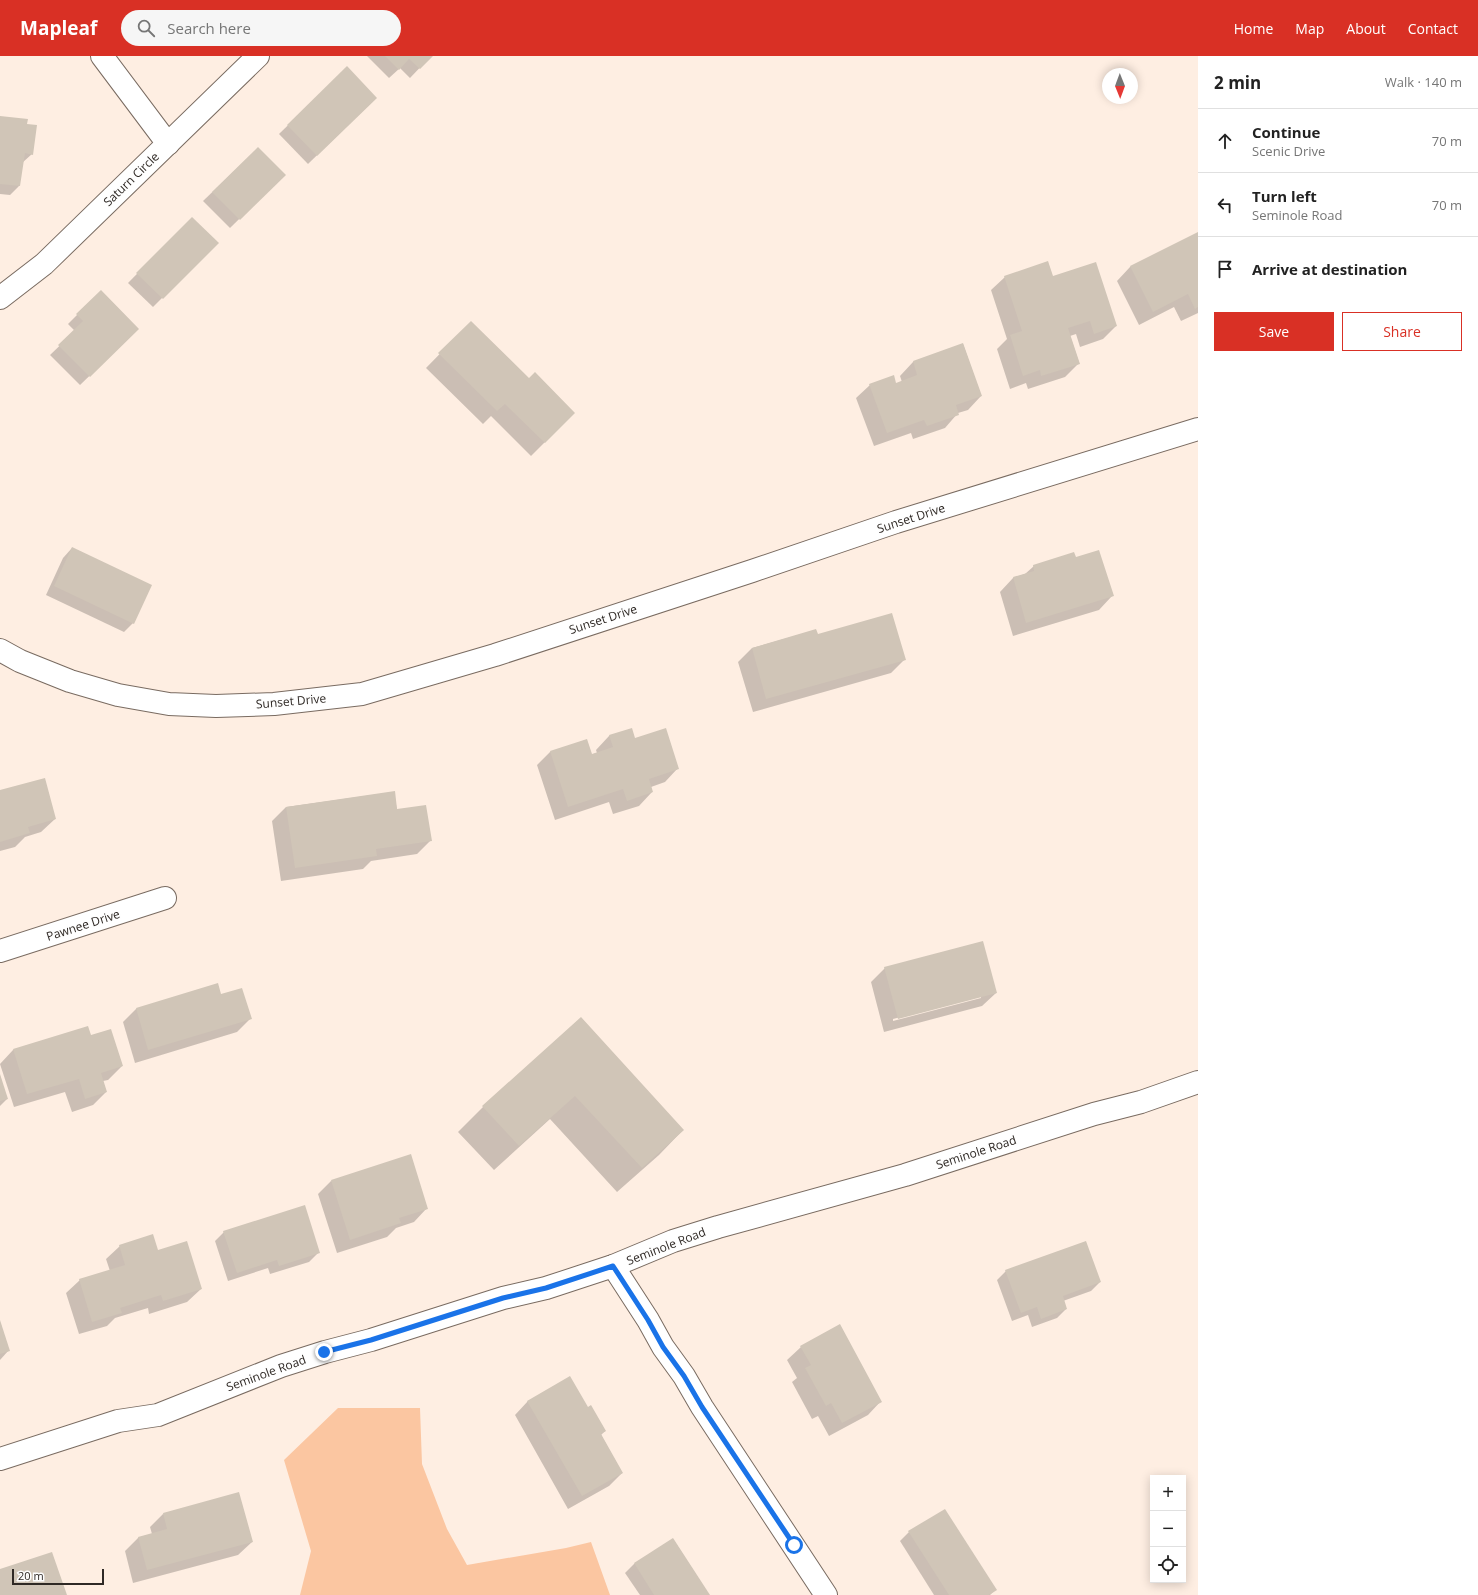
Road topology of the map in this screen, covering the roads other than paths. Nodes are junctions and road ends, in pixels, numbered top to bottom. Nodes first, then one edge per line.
1 (102, 56) edge
2 (258, 56) edge
3 (168, 144) junction
4 (0, 298) edge
5 (1198, 429) edge
6 (0, 650) edge
7 (165, 898) dead end
8 (0, 951) edge
9 (1198, 1082) edge
10 (613, 1266) junction
11 (0, 1459) edge
12 (826, 1595) edge

1 - 3 street
2 - 3 street, Saturn Circle
3 - 4 street, Saturn Circle
5 - 6 street, Sunset Drive
7 - 8 street, Pawnee Drive
9 - 10 street, Seminole Road
10 - 11 street, Seminole Road
10 - 12 street

